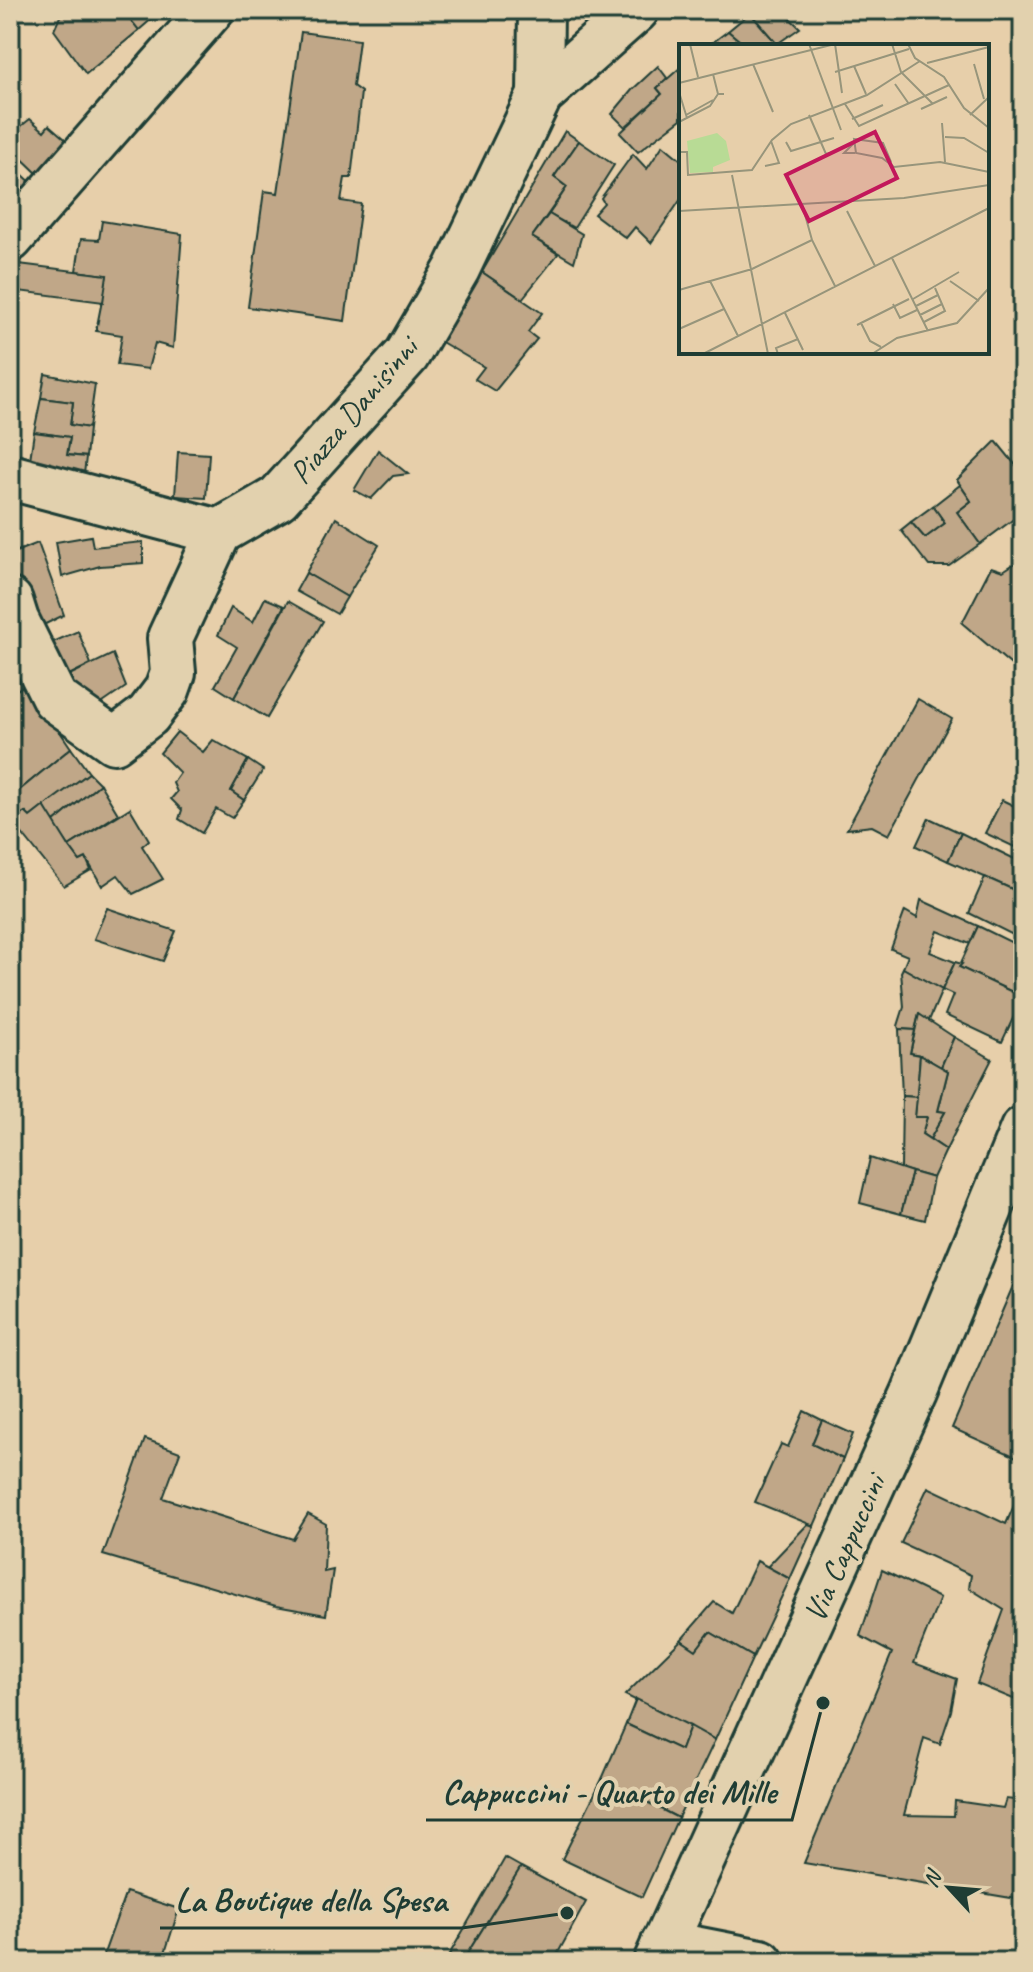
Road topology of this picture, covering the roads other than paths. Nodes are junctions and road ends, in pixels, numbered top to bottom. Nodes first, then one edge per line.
1 (211, 10) edge
2 (541, 10) edge
3 (636, 10) edge
4 (540, 95) junction
5 (10, 239) edge
6 (13, 489) edge
7 (219, 532) junction
8 (10, 601) edge
9 (1023, 1129) edge
10 (660, 1952) edge
11 (761, 1962) edge

1 - 5 street
2 - 4 street
3 - 4 street, Piazza Danisinni
4 - 7 street, Piazza Danisinni
6 - 7 street
7 - 8 street
9 - 10 street, Via Cappuccini
10 - 11 street

